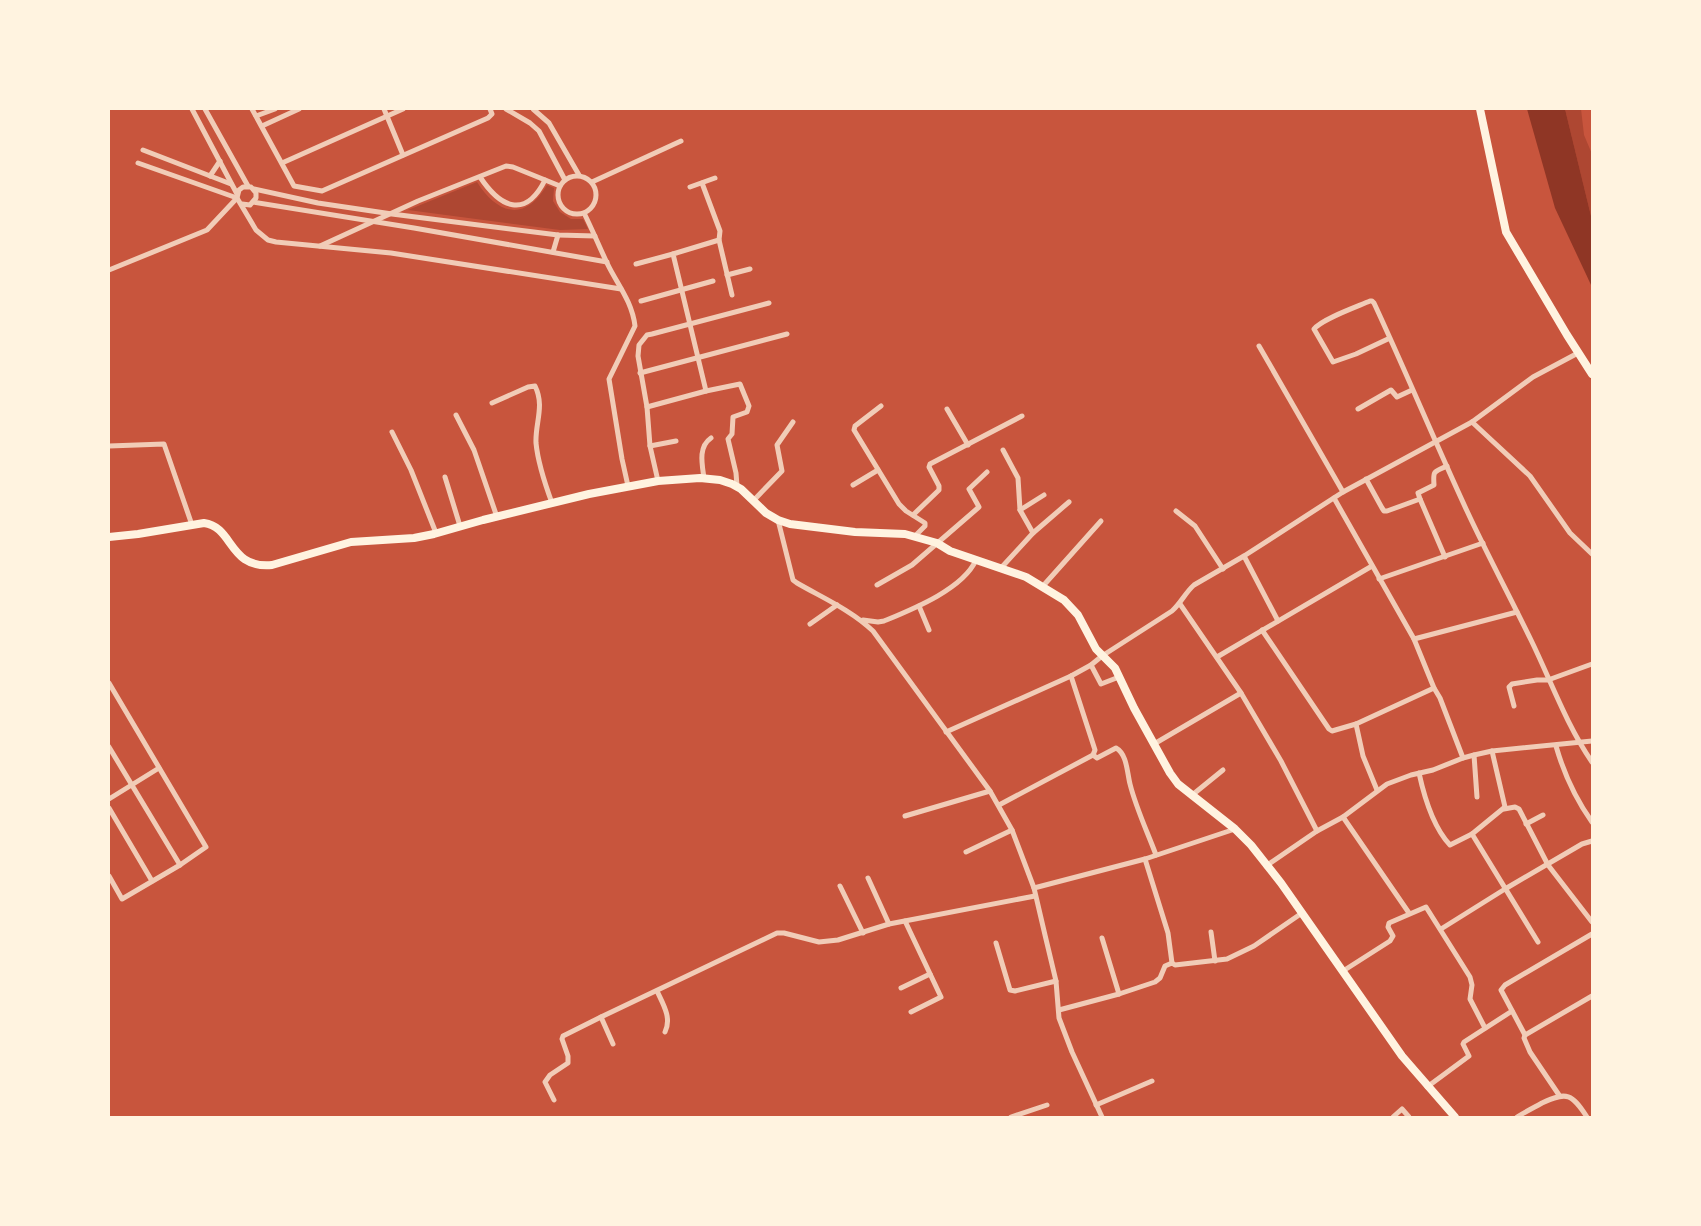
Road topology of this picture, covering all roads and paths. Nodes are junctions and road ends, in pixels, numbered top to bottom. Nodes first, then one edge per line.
1 (192, 109) edge
2 (205, 109) edge
3 (252, 109) edge
4 (275, 109) edge
5 (299, 109) edge
6 (384, 109) edge
7 (403, 109) edge
8 (490, 109) edge
9 (506, 109) edge
10 (533, 109) edge
11 (1480, 109) edge
12 (387, 115) junction
13 (256, 116) junction
14 (262, 126) junction
15 (681, 141) dead end
16 (143, 150) dead end
17 (403, 155) junction
18 (220, 162) junction
19 (138, 163) dead end
20 (282, 163) junction
21 (579, 175) junction
22 (210, 176) junction
23 (480, 177) junction
24 (715, 178) dead end
25 (545, 180) junction
26 (565, 180) junction
27 (592, 182) junction
28 (702, 183) junction
29 (232, 184) junction
30 (560, 186) junction
31 (690, 187) dead end
32 (251, 188) junction
33 (237, 196) junction
34 (253, 202) junction
35 (242, 204) junction
36 (584, 213) junction
37 (392, 214) junction
38 (372, 222) junction
39 (558, 235) junction
40 (595, 236) junction
41 (719, 240) junction
42 (319, 246) junction
43 (553, 252) junction
44 (673, 254) junction
45 (607, 262) junction
46 (636, 264) dead end
47 (750, 268) dead end
48 (109, 270) edge
49 (727, 274) junction
50 (714, 281) dead end
51 (621, 289) junction
52 (681, 290) junction
53 (732, 295) dead end
54 (641, 301) dead end
55 (769, 303) dead end
56 (689, 324) junction
57 (787, 334) dead end
58 (1390, 338) junction
59 (1259, 346) dead end
60 (1578, 352) junction
61 (697, 358) junction
62 (640, 373) junction
63 (1592, 374) edge
64 (1412, 390) junction
65 (706, 391) junction
66 (492, 403) dead end
67 (881, 406) dead end
68 (648, 407) junction
69 (947, 409) dead end
70 (1358, 409) dead end
71 (456, 415) dead end
72 (1022, 416) dead end
73 (793, 422) dead end
74 (1472, 422) junction
75 (392, 432) dead end
76 (711, 438) dead end
77 (1435, 440) junction
78 (676, 441) dead end
79 (968, 444) junction
80 (109, 446) edge
81 (650, 446) junction
82 (1003, 450) dead end
83 (1447, 466) junction
84 (878, 470) junction
85 (987, 472) dead end
86 (445, 477) dead end
87 (704, 478) junction
88 (1366, 479) junction
89 (658, 480) junction
90 (853, 485) dead end
91 (628, 486) junction
92 (737, 486) junction
93 (1343, 492) junction
94 (1044, 495) dead end
95 (1334, 498) junction
96 (1420, 499) junction
97 (754, 500) junction
98 (1069, 502) dead end
99 (552, 503) junction
100 (1020, 510) junction
101 (1176, 512) dead end
102 (913, 515) junction
103 (496, 517) junction
104 (778, 520) junction
105 (1101, 521) dead end
106 (192, 525) junction
107 (460, 526) junction
108 (1033, 533) junction
109 (436, 534) junction
110 (109, 536) edge
111 (914, 537) junction
112 (937, 544) junction
113 (1483, 544) junction
114 (1592, 554) edge
115 (1244, 556) junction
116 (1444, 557) junction
117 (976, 560) junction
118 (1372, 566) junction
119 (1001, 568) junction
120 (1223, 569) junction
121 (1379, 579) junction
122 (877, 585) dead end
123 (1043, 586) junction
124 (1180, 604) junction
125 (837, 605) junction
126 (919, 606) junction
127 (1517, 612) junction
128 (862, 620) junction
129 (1278, 620) junction
130 (810, 624) dead end
131 (929, 630) dead end
132 (1262, 630) junction
133 (1414, 639) junction
134 (1102, 656) junction
135 (1217, 657) junction
136 (1592, 664) edge
137 (1091, 665) junction
138 (1072, 676) junction
139 (1119, 677) junction
140 (1548, 680) junction
141 (109, 683) edge
142 (1434, 688) junction
143 (1241, 693) junction
144 (1514, 706) dead end
145 (1356, 724) junction
146 (946, 732) junction
147 (1592, 741) edge
148 (1154, 744) junction
149 (1580, 744) junction
150 (109, 746) edge
151 (1556, 746) junction
152 (1492, 751) junction
153 (1093, 755) junction
154 (1474, 755) junction
155 (1463, 758) junction
156 (1592, 762) edge
157 (159, 768) junction
158 (1223, 770) dead end
159 (1420, 773) junction
160 (132, 785) junction
161 (990, 790) junction
162 (1377, 790) junction
163 (1191, 796) junction
164 (1477, 798) dead end
165 (109, 799) edge
166 (999, 806) junction
167 (109, 808) edge
168 (1504, 809) junction
169 (1543, 814) dead end
170 (906, 816) dead end
171 (1343, 817) junction
172 (1592, 822) edge
173 (1526, 824) junction
174 (1234, 829) junction
175 (1012, 830) junction
176 (1317, 831) junction
177 (1472, 834) junction
178 (1592, 841) edge
179 (966, 852) dead end
180 (1156, 855) junction
181 (1145, 859) junction
182 (180, 865) junction
183 (1548, 865) junction
184 (1266, 866) junction
185 (109, 876) edge
186 (868, 878) dead end
187 (152, 881) junction
188 (840, 886) dead end
189 (1034, 888) junction
190 (1505, 888) junction
191 (1035, 896) junction
192 (1302, 913) junction
193 (1409, 913) junction
194 (905, 921) junction
195 (1592, 922) edge
196 (889, 924) junction
197 (1441, 929) junction
198 (1211, 932) dead end
199 (863, 933) junction
200 (1592, 934) edge
201 (1102, 938) dead end
202 (1538, 942) dead end
203 (996, 943) dead end
204 (1215, 961) junction
205 (1172, 963) junction
206 (1343, 971) junction
207 (930, 974) junction
208 (1056, 981) junction
209 (901, 988) dead end
210 (657, 991) junction
211 (1119, 994) junction
212 (1592, 996) edge
213 (1059, 1010) junction
214 (1512, 1011) junction
215 (911, 1012) dead end
216 (601, 1017) junction
217 (1485, 1028) junction
218 (665, 1032) dead end
219 (1525, 1035) junction
220 (613, 1044) dead end
221 (1152, 1081) dead end
222 (1427, 1087) junction
223 (1559, 1095) junction
224 (554, 1100) dead end
225 (1047, 1105) dead end
226 (1096, 1105) junction
227 (1029, 1114) edge
228 (1011, 1117) edge
229 (1102, 1117) edge
230 (1393, 1117) edge
231 (1409, 1117) edge
232 (1453, 1117) edge
233 (1517, 1117) edge
234 (1587, 1117) edge

1 - 18 street
2 - 32 street
3 - 13 street
4 - 13 street
5 - 14 street
6 - 12 street
7 - 12 street
8 - 17 street
9 - 26 street
10 - 21 street
11 - 60 main road
12 - 17 street
12 - 20 street
13 - 14 street
14 - 20 street
15 - 27 street
16 - 22 street
17 - 20 street
18 - 22 street
18 - 29 street
19 - 33 street
21 - 26 street
21 - 27 street
22 - 29 street
23 - 25 street
23 - 25 street
23 - 37 street
24 - 28 street
25 - 30 street
26 - 30 street
27 - 36 street
28 - 31 street
28 - 41 street
29 - 33 street
30 - 36 street
32 - 33 street
32 - 34 street
32 - 37 street
33 - 35 street
33 - 48 street
34 - 35 street
34 - 38 street
35 - 42 street
36 - 40 street
37 - 38 street
37 - 39 street
38 - 42 street
38 - 43 street
39 - 40 street
39 - 43 street
40 - 45 street
41 - 44 street
41 - 49 street
42 - 51 street
43 - 45 street
44 - 46 street
44 - 52 street
45 - 51 street
47 - 49 street
49 - 53 street
50 - 52 street
51 - 91 street
52 - 54 street
52 - 56 street
55 - 56 street
56 - 61 street
56 - 62 street
57 - 61 street
58 - 58 street
58 - 64 street
59 - 93 street
60 - 63 main road
60 - 74 street
61 - 62 street
61 - 65 street
62 - 68 street
64 - 70 street
64 - 77 street
65 - 68 street
65 - 92 street
66 - 99 street
67 - 84 street
68 - 81 street
69 - 79 street
71 - 103 street
72 - 79 street
73 - 97 street
74 - 77 street
74 - 114 street
75 - 109 street
76 - 87 street
77 - 83 street
77 - 88 street
78 - 81 street
79 - 102 street
80 - 106 street
81 - 89 street
82 - 100 street
83 - 96 street
83 - 113 street
84 - 90 street
84 - 102 street
85 - 112 street
86 - 107 street
87 - 89 main road
87 - 92 main road
88 - 93 street
88 - 96 street
89 - 91 main road
91 - 99 main road
92 - 97 main road
93 - 95 street
94 - 100 street
95 - 115 street
95 - 118 street
96 - 116 street
97 - 104 main road
98 - 108 street
99 - 103 main road
100 - 108 street
101 - 120 street
102 - 111 street
103 - 107 main road
104 - 111 main road
104 - 125 street
105 - 123 street
106 - 109 main road
106 - 110 main road
107 - 109 main road
108 - 119 street
111 - 112 main road
112 - 117 main road
112 - 122 street
113 - 116 street
113 - 127 street
115 - 120 street
115 - 129 street
116 - 121 street
117 - 119 main road
117 - 126 street
118 - 121 street
118 - 129 street
119 - 123 main road
120 - 124 street
121 - 133 street
123 - 134 main road
124 - 134 street
124 - 135 street
125 - 128 street
125 - 130 street
126 - 128 street
126 - 131 street
127 - 133 street
127 - 140 street
128 - 146 street
129 - 132 street
132 - 135 street
132 - 145 street
133 - 142 street
134 - 137 street
134 - 139 main road
135 - 143 street
136 - 140 street
137 - 138 street
137 - 139 street
138 - 146 street
138 - 153 street
139 - 148 main road
140 - 144 street
140 - 149 street
141 - 157 street
142 - 145 street
142 - 155 street
143 - 148 street
143 - 176 street
145 - 162 street
146 - 161 street
147 - 149 street
148 - 163 main road
149 - 151 street
149 - 156 street
150 - 160 street
151 - 152 street
151 - 172 street
152 - 154 street
152 - 168 street
153 - 166 street
153 - 180 street
154 - 155 street
154 - 164 street
155 - 159 street
157 - 160 street
157 - 182 street
158 - 163 street
159 - 162 street
159 - 177 street
160 - 165 street
160 - 182 street
161 - 166 street
161 - 170 street
162 - 171 street
163 - 174 main road
166 - 175 street
167 - 187 street
168 - 173 street
168 - 177 street
169 - 173 street
171 - 176 street
171 - 193 street
173 - 183 street
174 - 180 street
174 - 184 main road
175 - 179 street
175 - 189 street
176 - 184 street
177 - 190 street
178 - 183 street
180 - 181 street
181 - 189 street
181 - 205 street
182 - 187 street
183 - 190 street
183 - 195 street
184 - 192 main road
185 - 187 street
186 - 196 street
188 - 199 street
189 - 191 street
190 - 197 street
190 - 202 street
191 - 194 street
191 - 208 street
192 - 204 street
192 - 206 main road
193 - 197 street
193 - 206 street
194 - 196 street
194 - 207 street
196 - 199 street
197 - 217 street
198 - 204 street
199 - 210 street
200 - 214 street
201 - 211 street
203 - 208 street
204 - 205 street
205 - 211 street
206 - 222 main road
207 - 209 street
207 - 215 street
208 - 213 street
210 - 216 street
210 - 218 street
211 - 213 street
212 - 219 street
213 - 226 street
214 - 217 street
214 - 219 street
216 - 220 street
216 - 224 street
217 - 222 street
219 - 223 street
221 - 226 street
222 - 232 main road
223 - 233 street
223 - 234 street
225 - 227 street
226 - 229 street
227 - 228 street
230 - 231 street

